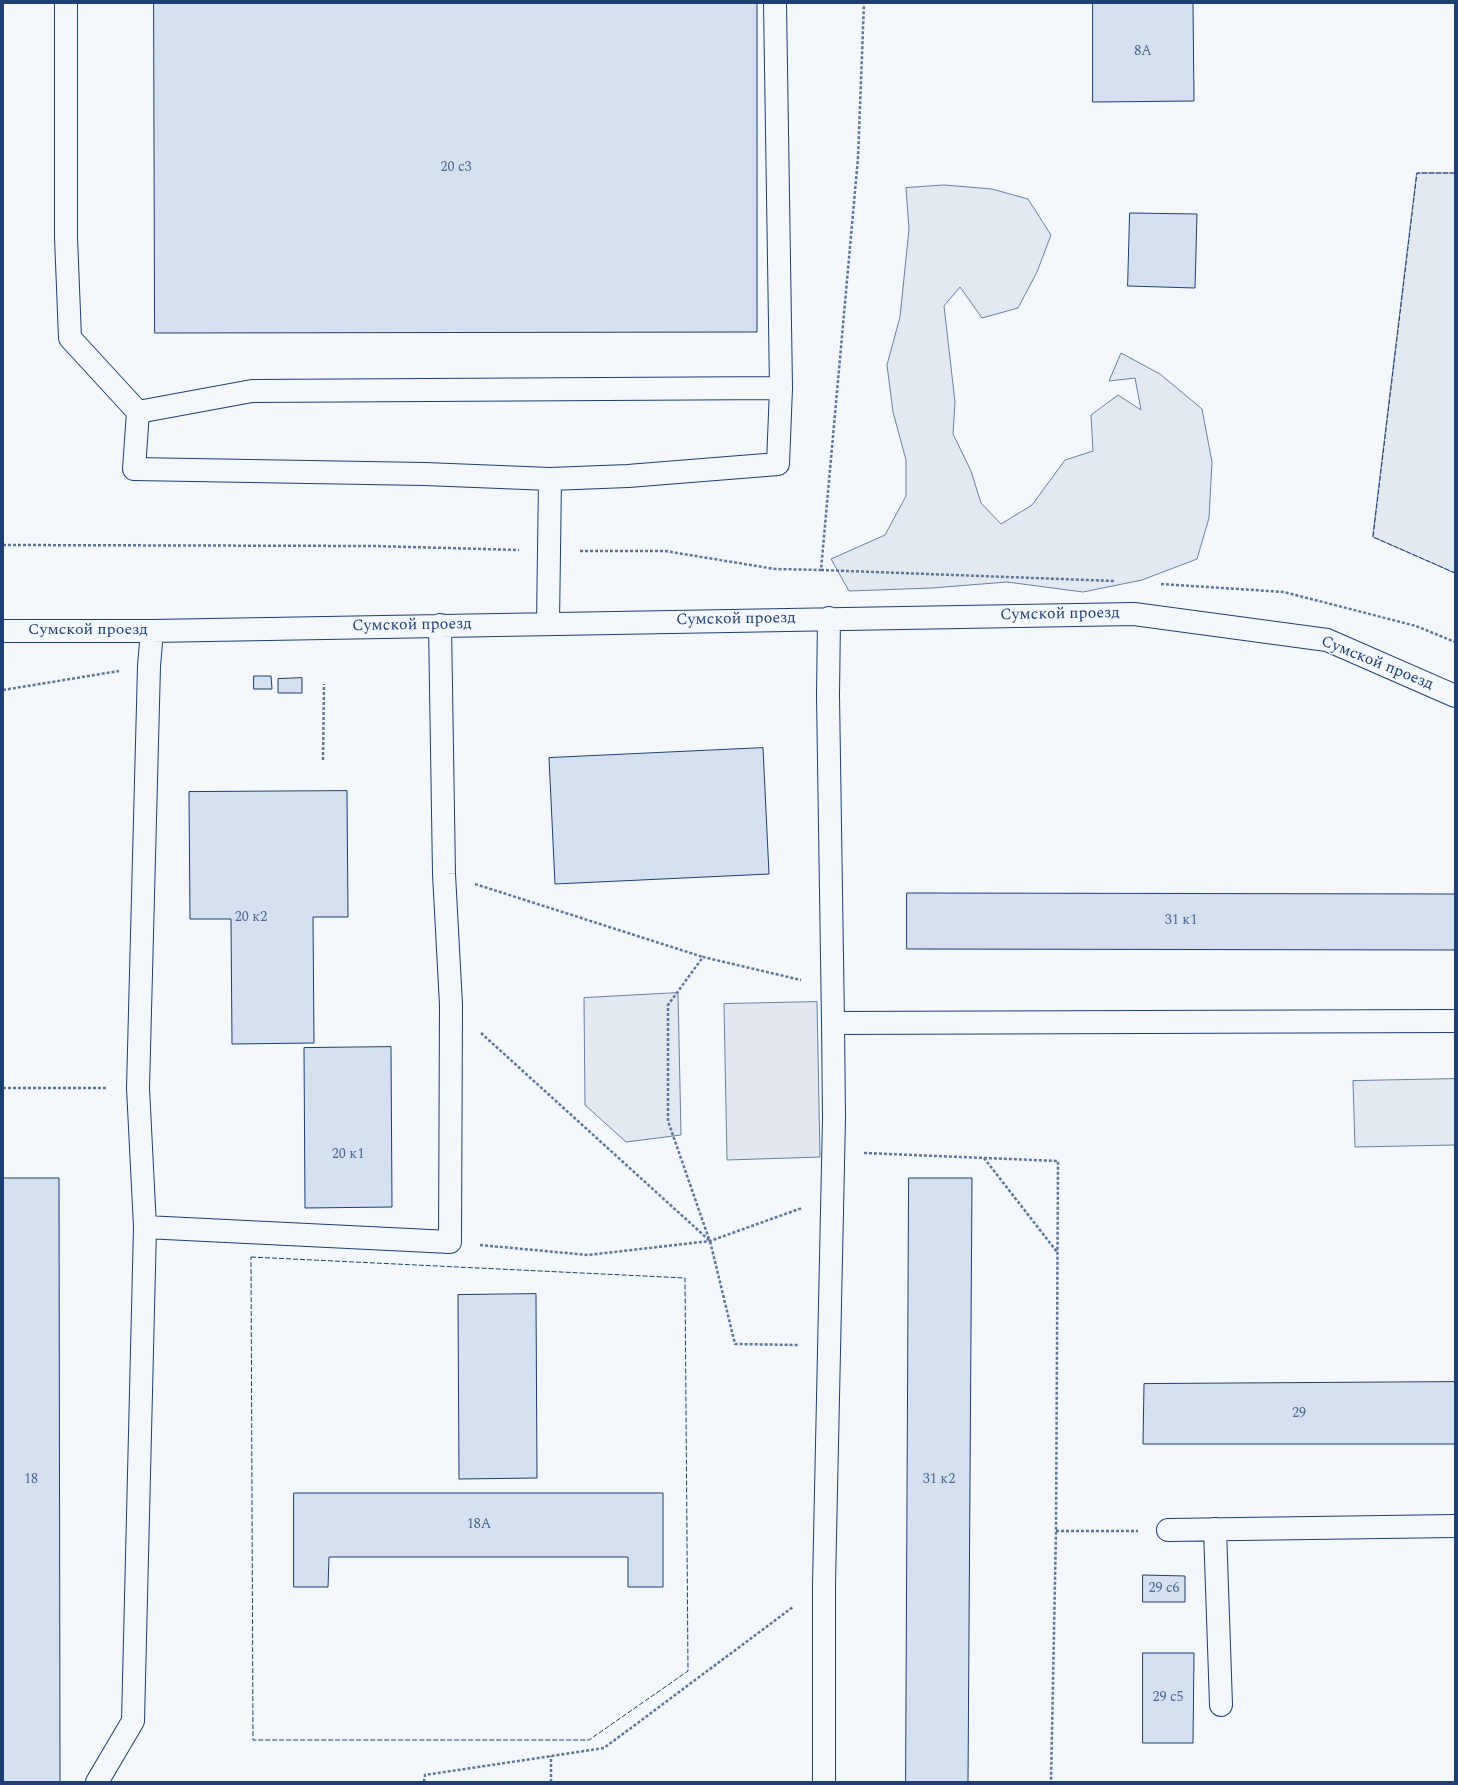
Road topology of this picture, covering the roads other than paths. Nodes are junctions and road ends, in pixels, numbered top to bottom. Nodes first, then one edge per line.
1 (66, 3) edge
2 (775, 3) edge
3 (780, 388) junction
4 (138, 412) junction
5 (550, 479) junction
6 (829, 618) junction
7 (548, 623) junction
8 (440, 626) junction
9 (3, 631) edge
10 (152, 631) junction
11 (1455, 696) edge
12 (1455, 1021) edge
13 (833, 1022) junction
14 (145, 1227) junction
15 (1455, 1526) edge
16 (1215, 1529) junction
17 (1168, 1530) road end
18 (1221, 1705) dead end
19 (97, 1782) edge
20 (824, 1782) edge

1 - 4 street
2 - 3 street
3 - 4 street
3 - 5 street
4 - 5 street
5 - 7 street
6 - 7 street, Сумской проезд
6 - 11 street, Сумской проезд
6 - 13 street
7 - 8 street, Сумской проезд
8 - 10 street, Сумской проезд
8 - 14 street
9 - 10 street, Сумской проезд
10 - 14 street
12 - 13 street
13 - 20 street
14 - 19 street
15 - 16 street
16 - 17 street
16 - 18 street

